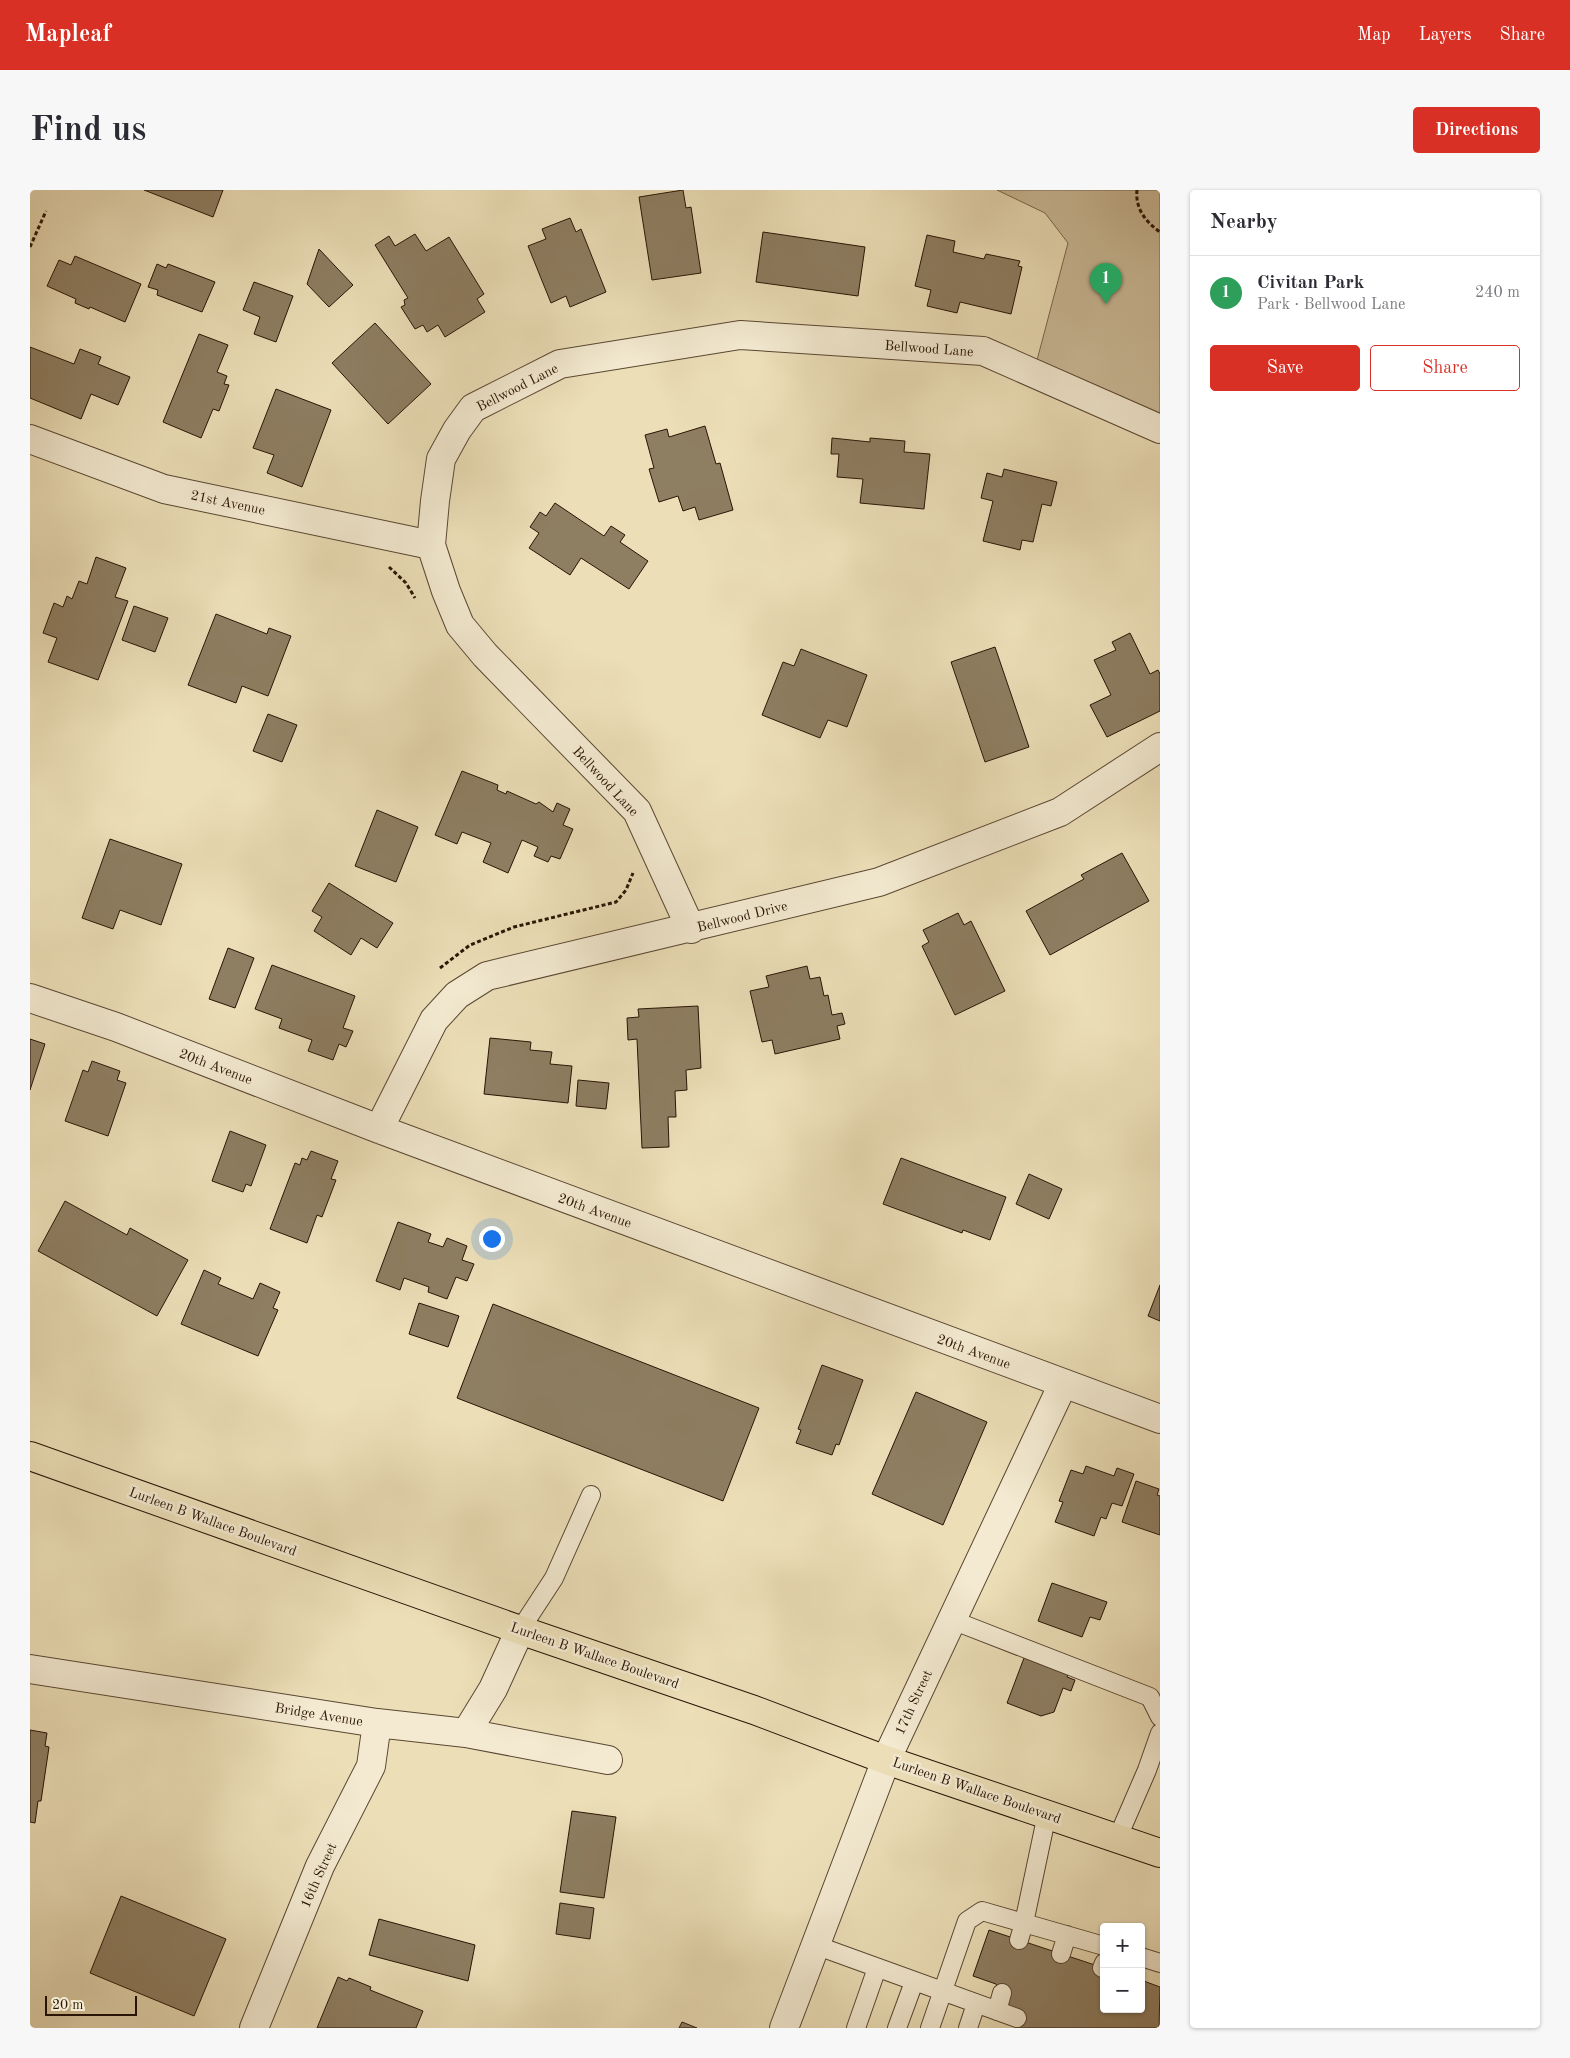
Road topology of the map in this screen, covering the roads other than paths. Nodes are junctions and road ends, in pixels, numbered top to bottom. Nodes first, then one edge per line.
1 (1160, 429) edge
2 (30, 439) edge
3 (431, 545) junction
4 (1160, 747) edge
5 (691, 929) junction
6 (30, 998) edge
7 (378, 1129) junction
8 (1062, 1384) junction
9 (1160, 1419) edge
10 (30, 1456) edge
11 (591, 1495) dead end
12 (952, 1620) junction
13 (520, 1630) junction
14 (30, 1669) edge
15 (1160, 1717) edge
16 (377, 1723) junction
17 (466, 1733) junction
18 (1160, 1733) edge
19 (608, 1760) dead end
20 (886, 1760) junction
21 (1153, 1772) edge
22 (1047, 1814) junction
23 (1118, 1837) junction
24 (1160, 1853) edge
25 (1021, 1931) junction
26 (1067, 1935) junction
27 (815, 1945) junction
28 (1100, 1945) edge
29 (1061, 1954) dead end
30 (1145, 1958) edge
31 (1160, 1963) edge
32 (877, 1968) junction
33 (914, 1982) junction
34 (942, 1992) junction
35 (1002, 1993) dead end
36 (976, 2004) junction
37 (997, 2011) junction
38 (1017, 2018) dead end
39 (254, 2028) edge
40 (784, 2028) edge
41 (856, 2028) edge
42 (897, 2028) edge
43 (930, 2028) edge
44 (968, 2028) edge

1 - 3 street, Bellwood Lane
2 - 3 street, 21st Avenue
3 - 5 street, Bellwood Lane
4 - 5 street, Bellwood Drive
5 - 7 street, Bellwood Drive
6 - 7 street, 20th Avenue
7 - 8 street, 20th Avenue
8 - 9 street, 20th Avenue
8 - 12 street, 17th Street
10 - 13 highway, Lurleen B Wallace Boulevard
11 - 13 lane
12 - 15 lane
12 - 20 street, 17th Street
13 - 17 street
13 - 20 highway, Lurleen B Wallace Boulevard
14 - 16 street, Bridge Avenue
16 - 17 street, Bridge Avenue
16 - 39 street, 16th Street
17 - 19 street, Bridge Avenue
18 - 21 lane
20 - 22 highway, Lurleen B Wallace Boulevard
20 - 27 street, 17th Street
21 - 23 lane
22 - 23 highway, Lurleen B Wallace Boulevard
22 - 25 lane
23 - 24 highway, Lurleen B Wallace Boulevard
25 - 26 lane
25 - 34 lane
26 - 28 lane
26 - 29 lane
27 - 32 lane
27 - 40 street, 17th Street
30 - 31 lane
32 - 33 lane
32 - 41 lane
33 - 34 lane
33 - 42 lane
34 - 36 lane
34 - 43 lane
35 - 37 lane
36 - 37 lane
36 - 44 lane
37 - 38 lane

